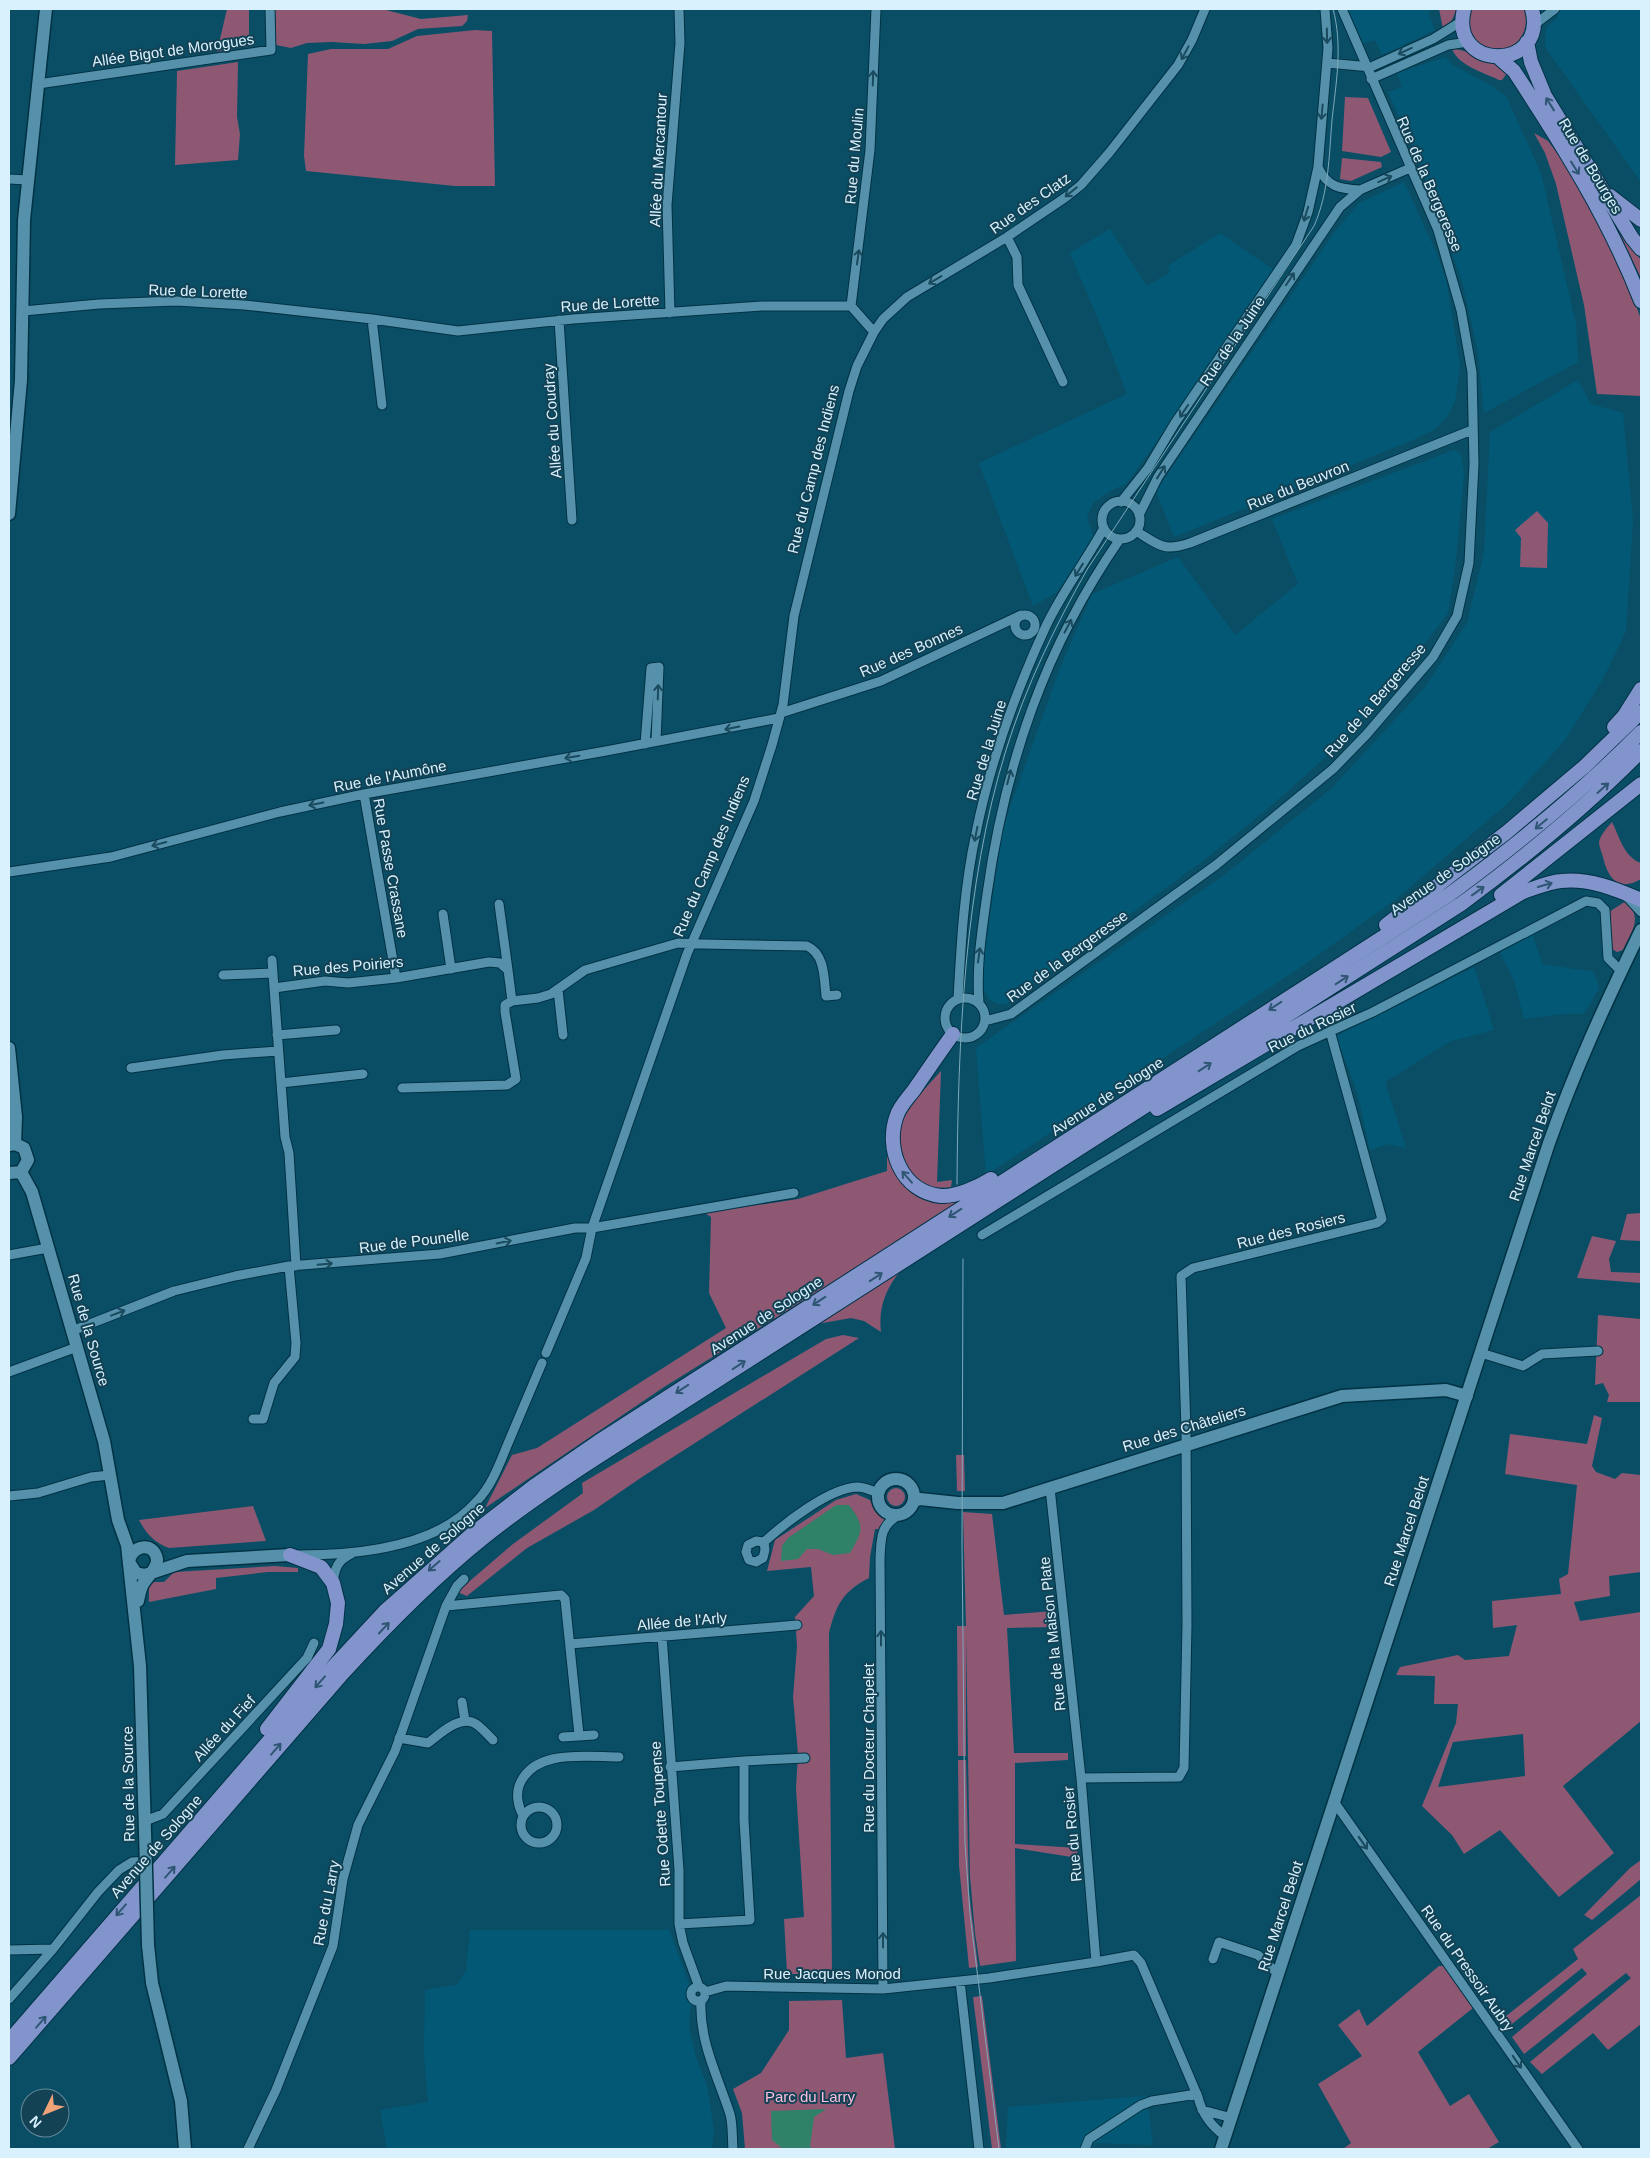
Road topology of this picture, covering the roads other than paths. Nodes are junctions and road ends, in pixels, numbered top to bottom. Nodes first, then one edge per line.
1 (46, 9) edge
2 (270, 9) edge
3 (679, 9) edge
4 (876, 9) edge
5 (1205, 9) edge
6 (1325, 9) edge
7 (1342, 9) edge
8 (1532, 9) edge
9 (1555, 9) edge
10 (1463, 15) edge
11 (1534, 25) junction
12 (1468, 42) junction
13 (1527, 42) junction
14 (1498, 57) junction
15 (1327, 63) junction
16 (1367, 67) junction
17 (1371, 79) junction
18 (38, 84) junction
19 (1318, 167) junction
20 (1410, 168) junction
21 (9, 179) edge
22 (28, 180) junction
23 (1360, 190) junction
24 (1604, 191) junction
25 (1641, 220) edge
26 (1006, 237) junction
27 (1641, 249) edge
28 (1641, 301) edge
29 (851, 306) junction
30 (23, 311) junction
31 (670, 313) junction
32 (372, 319) junction
33 (559, 320) junction
34 (874, 332) junction
35 (1063, 382) dead end
36 (382, 404) dead end
37 (1472, 430) junction
38 (1121, 502) junction
39 (9, 514) edge
40 (1138, 515) junction
41 (572, 520) dead end
42 (1104, 528) junction
43 (1136, 531) junction
44 (1120, 539) junction
45 (1021, 615) dead end
46 (1641, 689) edge
47 (1641, 712) edge
48 (780, 716) junction
49 (1641, 732) edge
50 (656, 741) junction
51 (644, 744) junction
52 (1641, 751) edge
53 (1641, 773) edge
54 (1641, 784) edge
55 (364, 794) junction
56 (1548, 796) junction
57 (1558, 852) junction
58 (9, 872) edge
59 (1618, 890) junction
60 (1641, 900) edge
61 (498, 904) dead end
62 (1641, 912) edge
63 (442, 914) dead end
64 (1641, 930) edge
65 (692, 942) junction
66 (272, 960) dead end
67 (1395, 967) junction
68 (451, 969) junction
69 (508, 970) junction
70 (1621, 971) junction
71 (273, 973) junction
72 (223, 975) dead end
73 (396, 978) junction
74 (1316, 979) junction
75 (274, 988) junction
76 (558, 990) junction
77 (837, 995) dead end
78 (958, 999) junction
79 (512, 1001) junction
80 (979, 1003) junction
81 (985, 1021) junction
82 (336, 1030) dead end
83 (1330, 1032) junction
84 (953, 1034) junction
85 (277, 1035) junction
86 (563, 1035) dead end
87 (9, 1048) edge
88 (278, 1050) junction
89 (131, 1068) dead end
90 (362, 1074) dead end
91 (1158, 1082) junction
92 (280, 1083) junction
93 (402, 1088) dead end
94 (12, 1098) edge
95 (12, 1144) edge
96 (15, 1172) edge
97 (794, 1193) dead end
98 (592, 1228) junction
99 (982, 1235) dead end
100 (48, 1248) junction
101 (9, 1255) edge
102 (898, 1262) junction
103 (293, 1266) junction
104 (72, 1331) junction
105 (77, 1347) junction
106 (1598, 1351) dead end
107 (1481, 1352) junction
108 (546, 1353) dead end
109 (542, 1363) dead end
110 (9, 1372) edge
111 (1467, 1396) junction
112 (254, 1419) dead end
113 (1186, 1444) junction
114 (110, 1475) junction
115 (1050, 1488) junction
116 (879, 1493) junction
117 (9, 1496) edge
118 (115, 1501) junction
119 (914, 1501) junction
120 (899, 1515) junction
121 (764, 1542) dead end
122 (152, 1550) junction
123 (356, 1551) junction
124 (290, 1555) junction
125 (186, 1561) junction
126 (129, 1562) junction
127 (149, 1574) junction
128 (464, 1579) dead end
129 (333, 1583) junction
130 (446, 1606) junction
131 (135, 1624) junction
132 (796, 1625) dead end
133 (662, 1636) junction
134 (314, 1643) dead end
135 (570, 1644) junction
136 (462, 1702) dead end
137 (465, 1721) junction
138 (578, 1735) junction
139 (594, 1735) dead end
140 (563, 1737) dead end
141 (399, 1738) junction
142 (493, 1740) dead end
143 (619, 1757) dead end
144 (805, 1758) dead end
145 (744, 1761) junction
146 (670, 1767) junction
147 (1081, 1778) junction
148 (1335, 1803) junction
149 (523, 1815) junction
150 (145, 1826) junction
151 (178, 1844) junction
152 (146, 1861) junction
153 (679, 1924) junction
154 (53, 1949) junction
155 (9, 1950) edge
156 (1213, 1959) dead end
157 (1096, 1962) junction
158 (1278, 1974) junction
159 (960, 1981) junction
160 (702, 1989) junction
161 (883, 1989) junction
162 (9, 1999) edge
163 (700, 2001) junction
164 (9, 2041) edge
165 (9, 2058) edge
166 (1197, 2094) junction
167 (1202, 2110) junction
168 (1232, 2118) junction
169 (1225, 2136) junction
170 (185, 2149) edge
171 (248, 2149) edge
172 (733, 2149) edge
173 (979, 2149) edge
174 (1085, 2149) edge
175 (1221, 2149) edge
176 (1578, 2149) edge

1 - 18 main road
2 - 18 street, Allée Bigot de Morogues
3 - 31 street, Allée du Mercantour
29 -> 4 street, Rue du Moulin
5 -> 26 street, Rue des Clatz
6 -> 15 street
7 - 16 street, Rue de la Bergeresse
8 - 11 main road
9 - 11 street
10 - 12 main road
10 -> 16 street
11 - 13 main road
12 - 14 main road
12 - 17 street
13 - 14 main road
24 -> 13 main road, Rue de Bourges
14 -> 28 main road, Rue de Bourges
15 - 16 street
15 -> 19 street, Rue de la Juine
16 - 17 street, Rue de la Bergeresse
17 - 20 street, Rue de la Bergeresse
18 - 22 main road
19 - 23 street
19 -> 38 street, Rue de la Juine
23 -> 20 street, Rue de la Juine
20 - 37 street, Rue de la Bergeresse
21 - 22 street
22 - 30 main road
40 -> 23 street, Rue de la Juine
24 - 25 main road
24 - 27 main road, Rue de Bourges
26 -> 34 street, Rue des Clatz
26 - 35 street
29 - 31 street, Rue de Lorette
29 - 34 street
30 - 32 street, Rue de Lorette
30 - 39 main road
31 - 33 street, Rue de Lorette
32 - 33 street, Rue de Lorette
32 - 36 street
33 - 41 street, Allée du Coudray
34 - 48 street, Rue du Camp des Indiens
37 - 43 street, Rue du Beuvron
37 - 81 street, Rue de la Bergeresse
38 - 40 street
38 - 42 street, Rue de la Juine
40 - 43 street, Rue de la Juine
42 - 44 street
42 -> 78 street, Rue de la Juine
43 - 44 street, Rue de la Juine
80 -> 44 street, Rue de la Juine
45 - 48 street, Rue des Bonnes
46 - 56 main road
47 - 56 main road
48 -> 50 street, Rue de l'Aumône
48 - 65 street, Rue du Camp des Indiens
49 -> 74 main road, Avenue de Sologne
50 - 51 street, Rue de l'Aumône
50 -> 51 street
51 -> 55 street, Rue de l'Aumône
102 -> 52 main road, Avenue de Sologne
53 - 57 main road
54 - 57 main road
55 -> 58 street, Rue de l'Aumône
55 - 73 street, Rue Passe Crassane
56 - 74 main road
57 - 67 main road
59 - 60 main road
59 - 62 street
67 -> 59 main road
61 - 69 street
63 - 68 street
64 - 70 main road, Rue Marcel Belot
65 - 76 street
65 - 77 street
65 - 98 street, Rue du Camp des Indiens
66 - 71 street
67 - 102 main road
68 - 69 street, Rue des Poiriers
68 - 73 street, Rue des Poiriers
69 - 79 street
70 - 83 street, Rue du Rosier
70 - 107 main road, Rue Marcel Belot
71 - 72 street
71 - 75 street
73 - 75 street, Rue des Poiriers
74 -> 91 main road, Avenue de Sologne
75 - 85 street, Rue des Poiriers
76 - 79 street
76 - 86 street
78 - 80 street
78 - 84 street
79 - 93 street
80 - 81 street
81 - 84 street
82 - 85 street
83 - 99 street, Rue du Rosier
83 - 113 street, Rue des Rosiers
91 -> 84 main road
85 - 88 street, Rue des Poiriers
87 - 94 main road
88 - 89 street
88 - 92 street, Rue des Poiriers
90 - 92 street
91 -> 151 main road, Avenue de Sologne
92 - 103 street, Rue des Poiriers
94 - 95 main road
95 - 96 main road
96 - 100 main road, Rue de la Source
97 - 98 street, Rue de Pounelle
103 -> 98 street, Rue de Pounelle
98 - 108 street, Rue du Camp des Indiens
100 - 101 street
100 - 104 main road, Rue de la Source
165 -> 102 main road, Avenue de Sologne
104 -> 103 street, Rue de Pounelle
103 - 112 street, Rue des Poiriers
104 - 105 main road, Rue de la Source
105 - 110 street
105 - 114 main road, Rue de la Source
106 - 107 street
107 - 111 main road, Rue Marcel Belot
109 - 123 street
111 - 113 main road, Rue des Châteliers
111 - 148 main road, Rue Marcel Belot
113 - 115 main road, Rue des Châteliers
113 - 147 street, Rue du Rosier
114 - 117 street
114 - 118 main road, Rue de la Source
115 - 119 main road, Rue des Châteliers
115 - 147 street, Rue de la Maison Plate
116 - 119 main road
116 - 120 main road
116 - 121 street
118 - 122 main road, Rue de la Source
118 - 126 main road, Rue de la Source
119 - 120 main road
161 -> 120 street, Rue du Docteur Chapelet
122 - 125 main road
122 - 126 main road
122 - 127 main road
123 - 124 street
123 - 129 street
124 - 125 main road
124 - 129 main road
125 - 127 main road
126 - 127 main road
126 - 131 main road, Rue de la Source
127 - 131 main road, Rue de la Source
128 - 130 street, Rue du Larry
129 - 151 main road
130 - 135 street
130 - 141 street, Rue du Larry
131 - 150 main road, Rue de la Source
132 - 133 street, Allée de l'Arly
133 - 135 street, Allée de l'Arly
133 - 146 street, Rue Odette Toupense
134 - 150 street, Allée du Fief
135 - 138 street
136 - 137 street
137 - 141 street
137 - 142 street
138 - 139 street
138 - 140 street
141 - 171 street, Rue du Larry
143 - 149 street
144 - 145 street
145 - 146 street
145 - 153 street
146 - 153 street, Rue Odette Toupense
147 - 157 street, Rue du Rosier
148 - 158 main road, Rue Marcel Belot
148 -> 176 street, Rue du Pressoir Aubry
149 - 149 street
150 - 152 main road, Rue de la Source, bridge
151 -> 164 main road, Avenue de Sologne
152 - 154 street
152 - 170 main road, Rue de la Source, bridge
153 - 160 street, Rue Odette Toupense
154 - 155 street
154 - 162 street
156 - 158 street
157 - 159 street, Rue Jacques Monod
157 - 166 street
158 - 168 main road, Rue Marcel Belot
159 - 161 street, Rue Jacques Monod
159 - 173 street
160 - 161 street, Rue Jacques Monod
160 - 163 street
160 - 163 street
163 - 172 street
166 - 167 street
166 - 174 street
167 - 168 street
167 - 169 street
168 - 169 main road, Rue Marcel Belot
169 - 175 main road, Rue Marcel Belot

